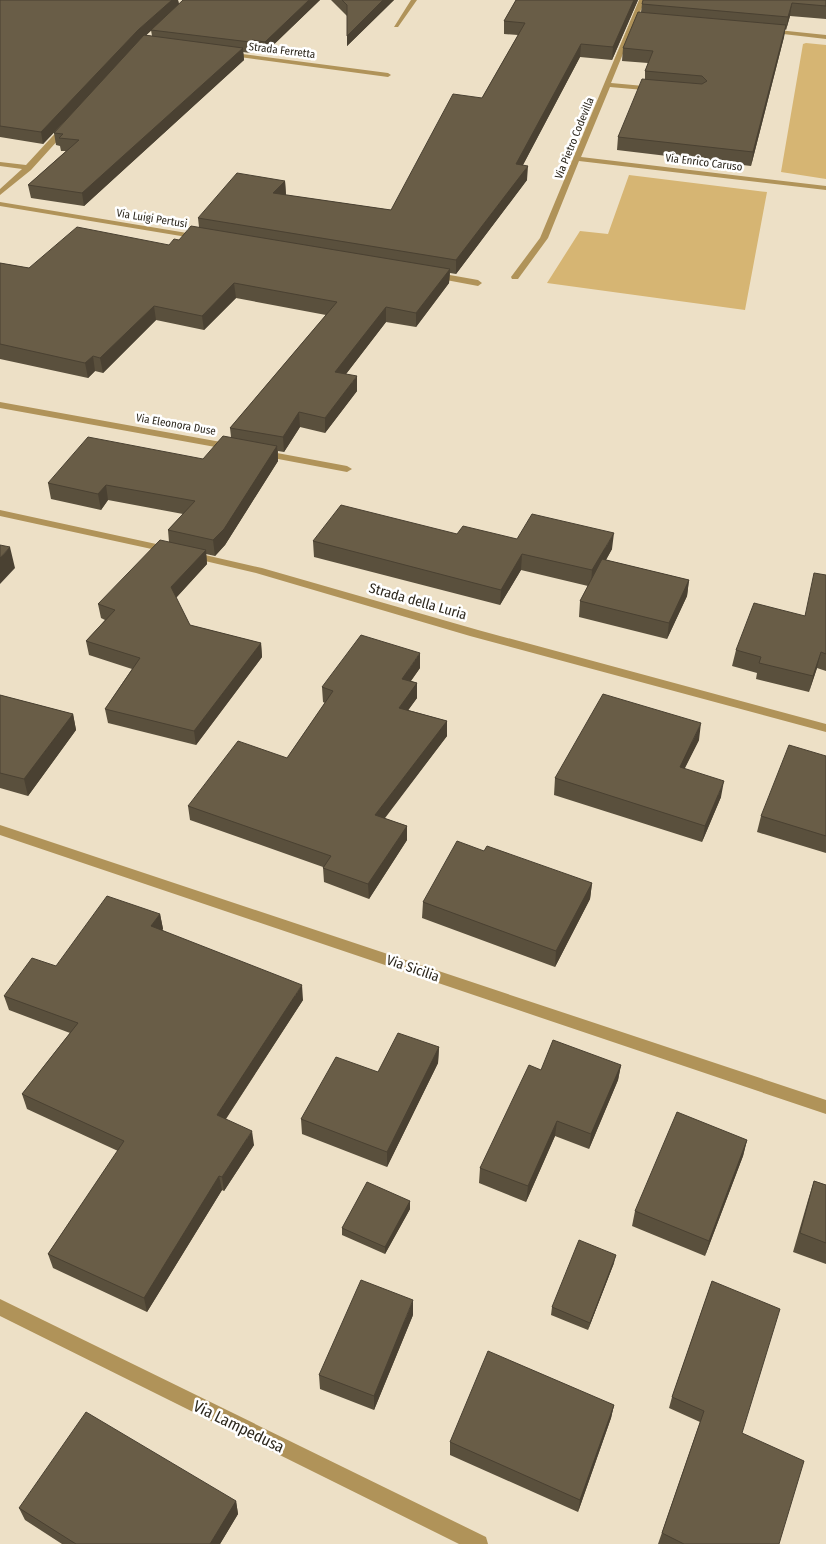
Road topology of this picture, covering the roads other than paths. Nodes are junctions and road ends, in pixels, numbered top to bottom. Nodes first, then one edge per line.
1 (414, 0) edge
2 (642, 0) edge
3 (633, 20) junction
4 (643, 20) edge
5 (396, 26) dead end
6 (758, 31) edge
7 (826, 36) edge
8 (221, 54) edge
9 (388, 75) dead end
10 (608, 85) junction
11 (663, 90) edge
12 (69, 125) edge
13 (578, 159) junction
14 (0, 164) edge
15 (28, 168) junction
16 (826, 188) edge
17 (0, 193) edge
18 (0, 204) edge
19 (205, 238) edge
20 (419, 273) edge
21 (515, 277) dead end
22 (478, 283) dead end
23 (0, 405) edge
24 (347, 469) dead end
25 (0, 513) edge
26 (826, 728) edge
27 (0, 830) edge
28 (826, 1107) edge
29 (0, 1307) edge
30 (479, 1544) edge

1 - 5 street
2 - 3 street, Via Pietro Codevilla
3 - 4 street
3 - 10 street, Via Pietro Codevilla
6 - 7 street
8 - 9 street, Strada Ferretta
10 - 11 street
10 - 13 street, Via Pietro Codevilla
12 - 15 street
13 - 16 street, Via Enrico Caruso
13 - 21 street, Via Pietro Codevilla
14 - 15 street
15 - 17 street
18 - 19 street, Via Luigi Pertusi
20 - 22 street
23 - 24 street, Via Eleonora Duse
25 - 26 street, Strada della Luria
27 - 28 street, Via Sicilia
29 - 30 street, Via Lampedusa

